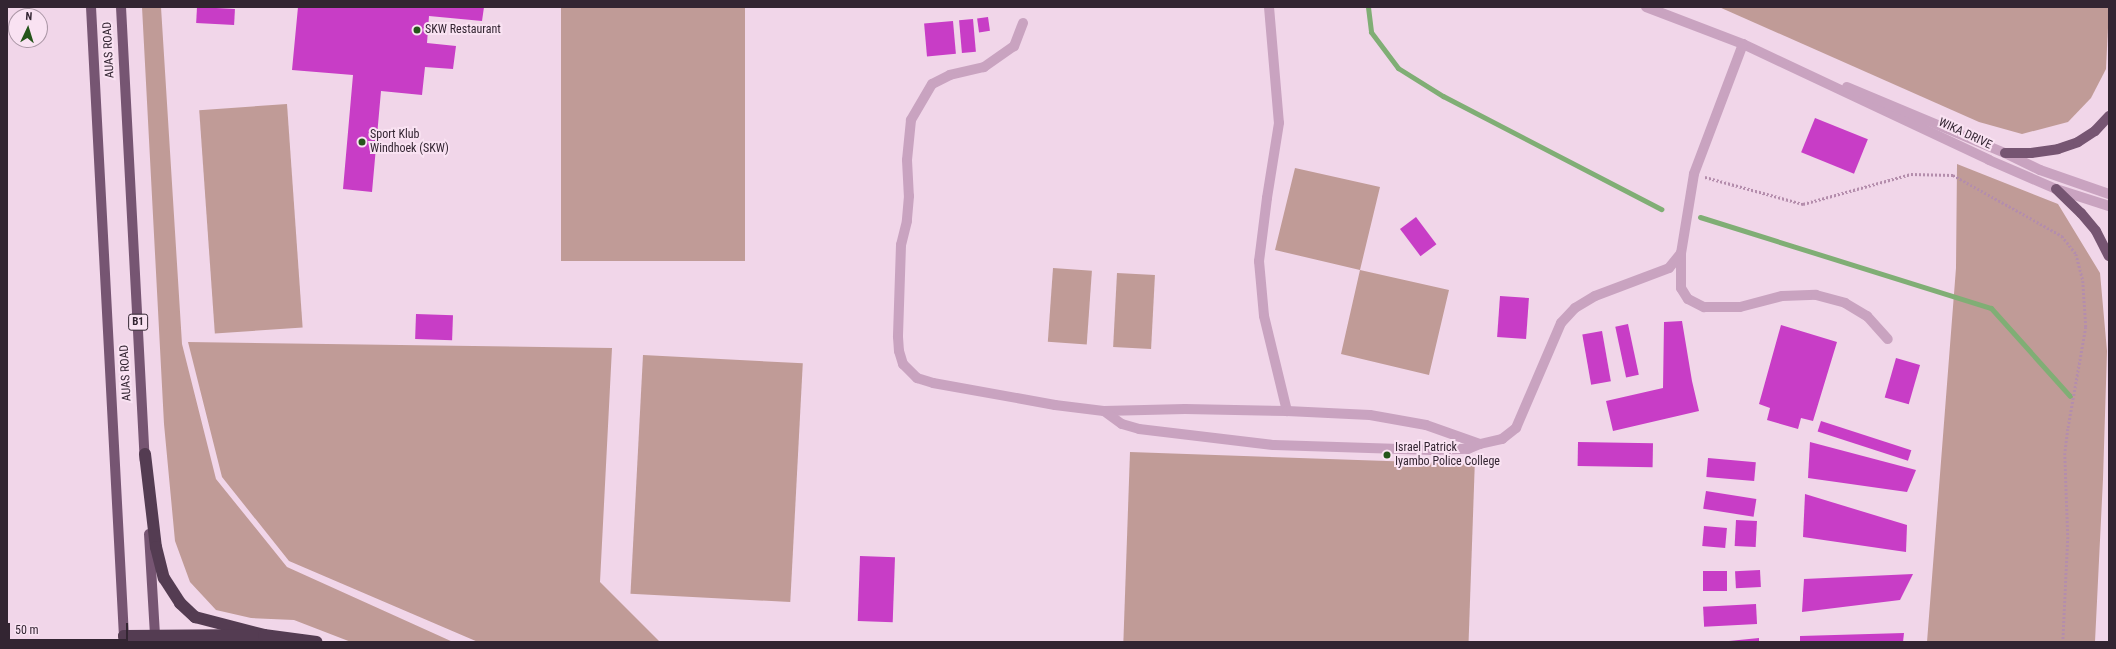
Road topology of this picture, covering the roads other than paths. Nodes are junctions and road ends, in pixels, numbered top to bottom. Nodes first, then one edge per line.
1 (91, 7) edge
2 (121, 7) edge
3 (1269, 7) edge
4 (1646, 7) edge
5 (1023, 23) dead end
6 (1743, 44) junction
7 (1813, 76) junction
8 (2109, 116) edge
9 (2005, 153) junction
10 (2056, 189) junction
11 (2109, 194) edge
12 (2109, 206) edge
13 (1681, 253) junction
14 (2109, 256) edge
15 (1888, 339) dead end
16 (1104, 411) junction
17 (1287, 411) junction
18 (1480, 444) junction
19 (145, 454) junction
20 (264, 635) junction
21 (125, 639) edge
22 (156, 639) edge
23 (317, 642) edge

1 - 21 main road, AUAS ROAD
2 - 19 main road, AUAS ROAD / B1
3 - 17 street
4 - 6 street, WIKA DRIVE
5 - 16 street
6 - 7 street, WIKA DRIVE
6 - 13 street
7 - 9 street, WIKA DRIVE
7 - 10 street, WIKA DRIVE
8 - 9 main road
9 - 11 street, WIKA DRIVE
10 - 12 street, WIKA DRIVE
10 - 14 main road
13 - 15 street
13 - 18 street
16 - 17 street
16 - 18 street
17 - 18 street
19 - 20 highway
19 - 22 main road, AUAS ROAD / B1
20 - 22 highway
20 - 23 highway
21 - 22 highway

